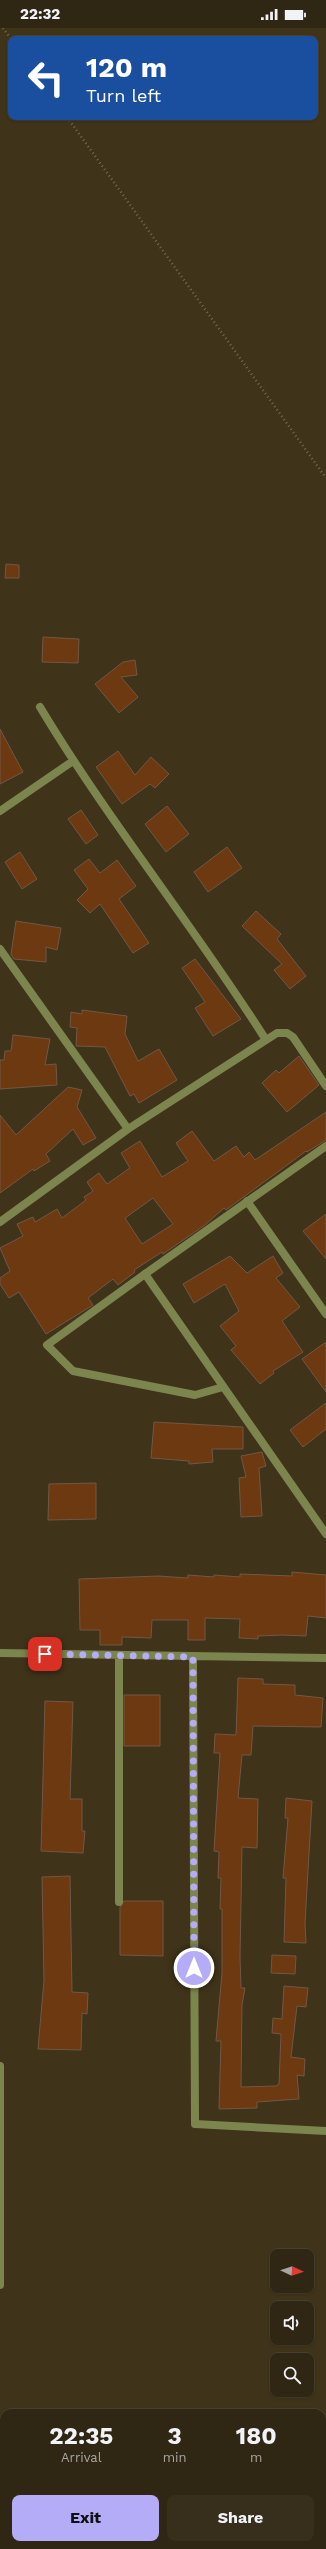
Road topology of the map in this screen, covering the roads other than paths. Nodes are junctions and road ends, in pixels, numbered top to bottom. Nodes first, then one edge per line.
1 (40, 707) dead end
2 (73, 761) junction
3 (0, 811) edge
4 (0, 948) edge
5 (266, 1040) junction
6 (326, 1086) edge
7 (128, 1129) junction
8 (326, 1146) edge
9 (247, 1201) junction
10 (0, 1222) edge
11 (145, 1274) junction
12 (326, 1314) edge
13 (223, 1387) junction
14 (326, 1534) edge
15 (0, 1654) edge
16 (119, 1656) junction
17 (193, 1657) junction
18 (326, 1658) edge
19 (119, 1902) dead end
20 (0, 2066) edge
21 (326, 2131) edge
22 (0, 2285) edge

1 - 2 street
2 - 3 street
2 - 5 street
4 - 7 street
5 - 6 street
5 - 7 street
7 - 10 street
8 - 9 street
9 - 11 street
9 - 12 street
11 - 13 street
11 - 13 street
13 - 14 street
15 - 16 street
16 - 17 street
16 - 19 street
17 - 18 street
17 - 21 street
20 - 22 street

